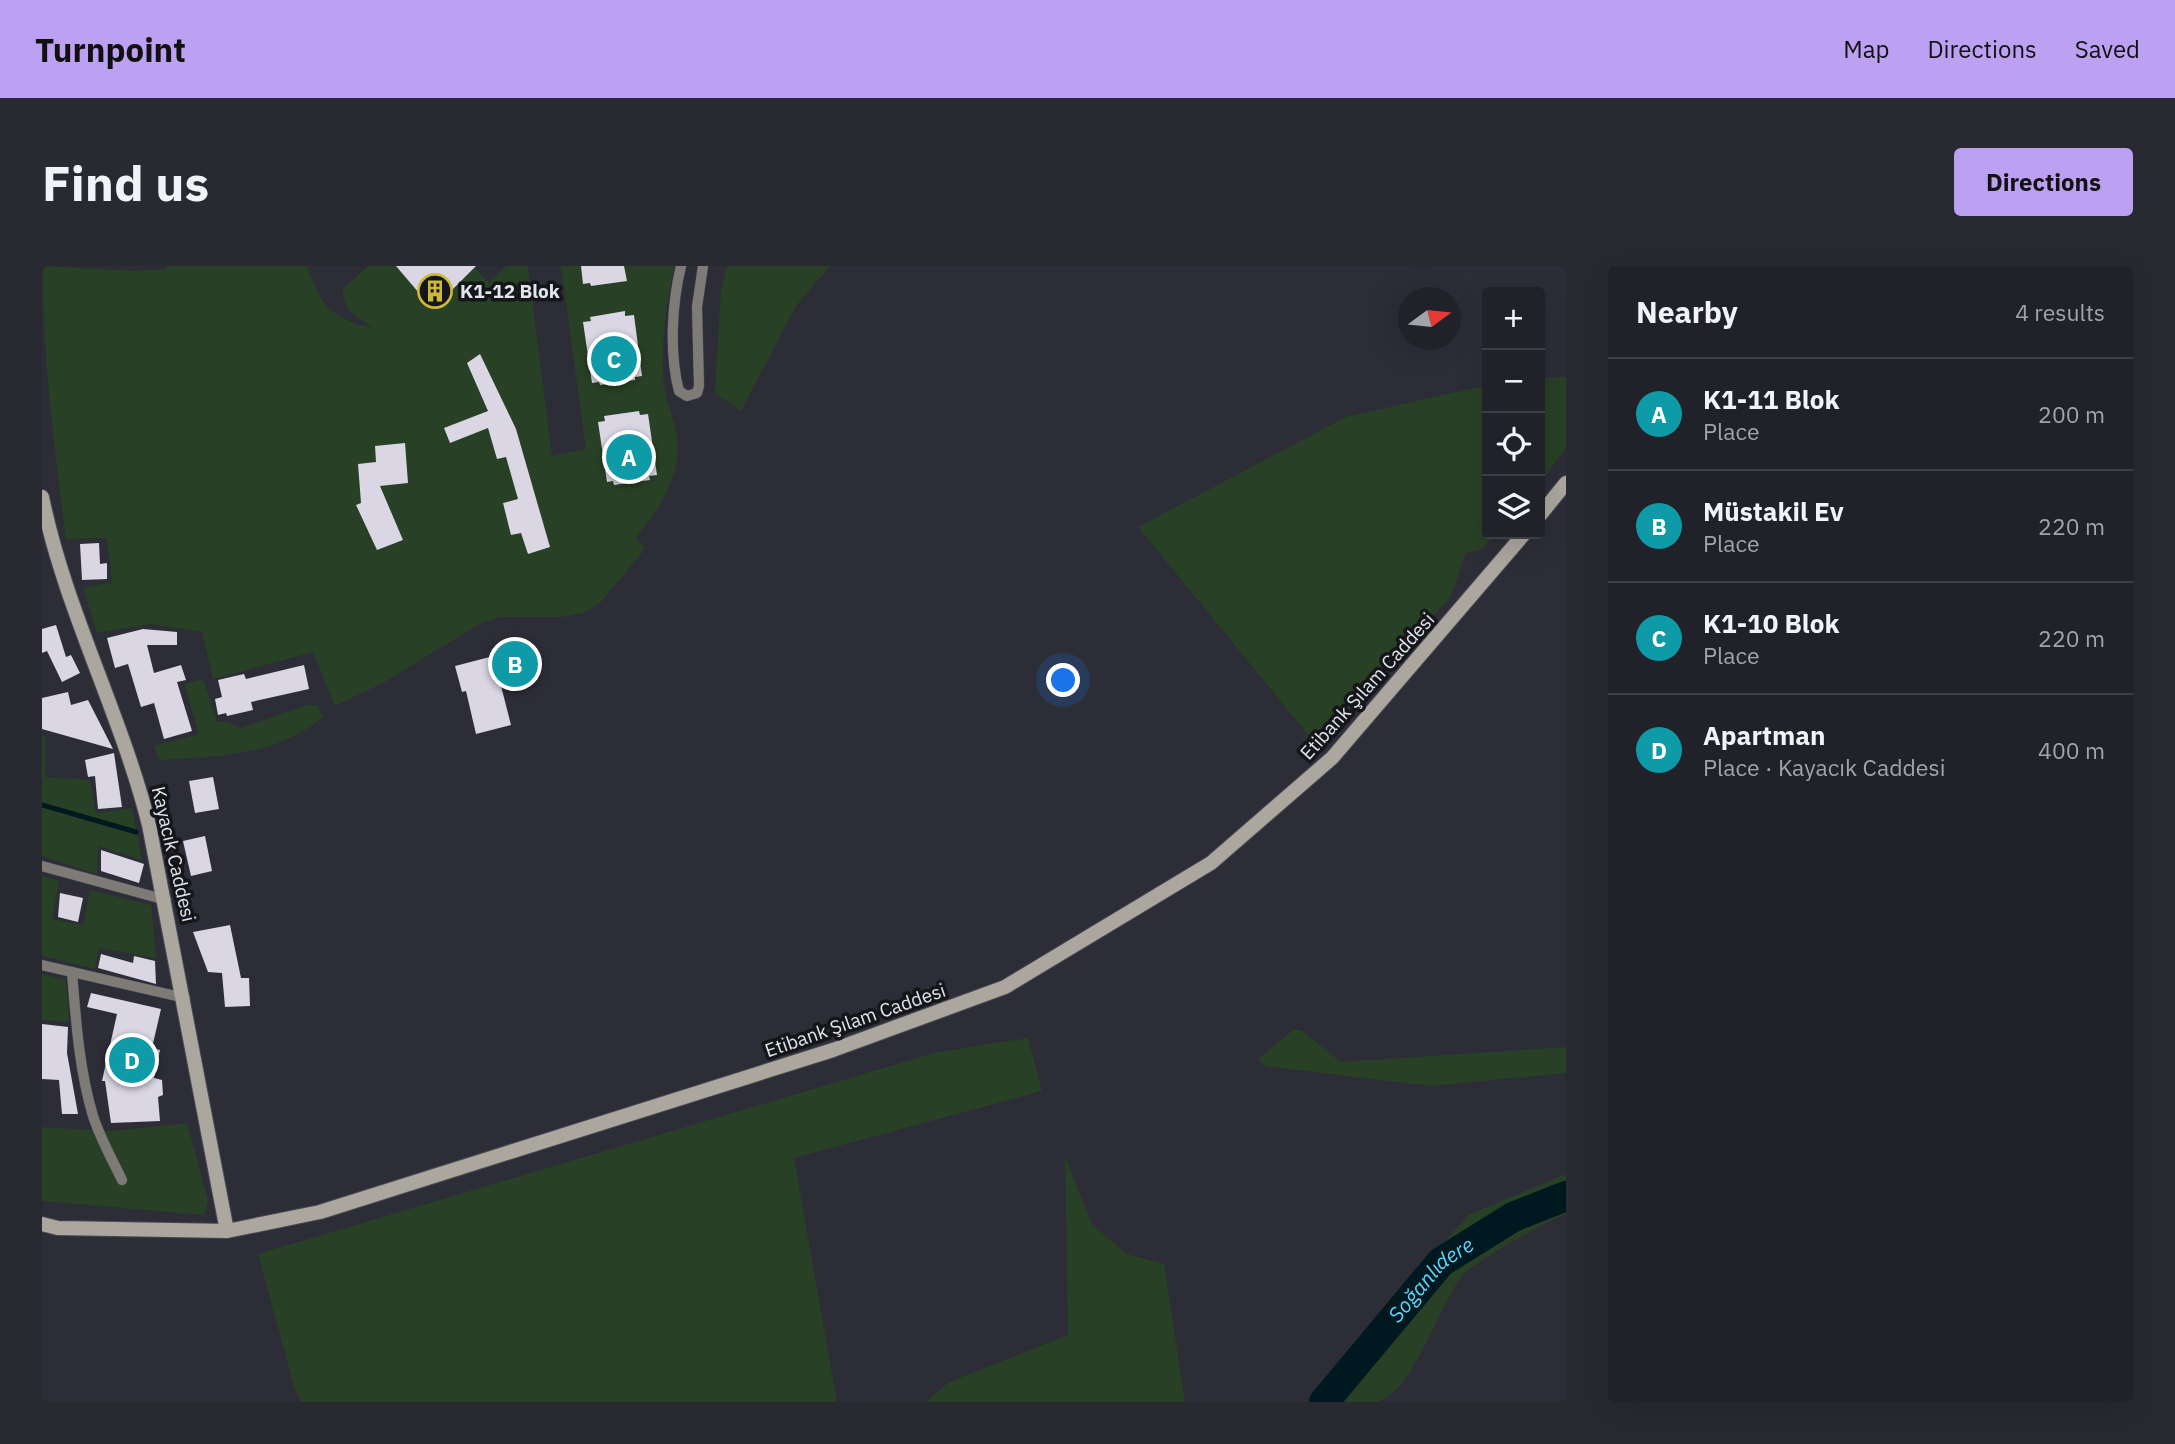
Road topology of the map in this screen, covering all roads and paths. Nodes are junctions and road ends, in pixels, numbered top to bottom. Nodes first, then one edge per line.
1 (681, 266) edge
2 (703, 266) edge
3 (1566, 483) edge
4 (42, 497) edge
5 (1545, 509) edge
6 (1520, 539) edge
7 (46, 541) edge
8 (42, 866) edge
9 (166, 900) junction
10 (42, 965) edge
11 (72, 972) junction
12 (185, 999) junction
13 (122, 1180) dead end
14 (42, 1224) edge
15 (227, 1231) junction

1 - 2 lane
3 - 5 street
4 - 7 street, Kayacık Caddesi
6 - 15 street, Etibank Şılam Caddesi
7 - 9 street, Kayacık Caddesi
8 - 9 lane
9 - 12 street, Kayacık Caddesi
10 - 11 lane
11 - 12 lane
11 - 13 lane
12 - 15 street, Kayacık Caddesi
14 - 15 street, Etibank Şılam Caddesi

